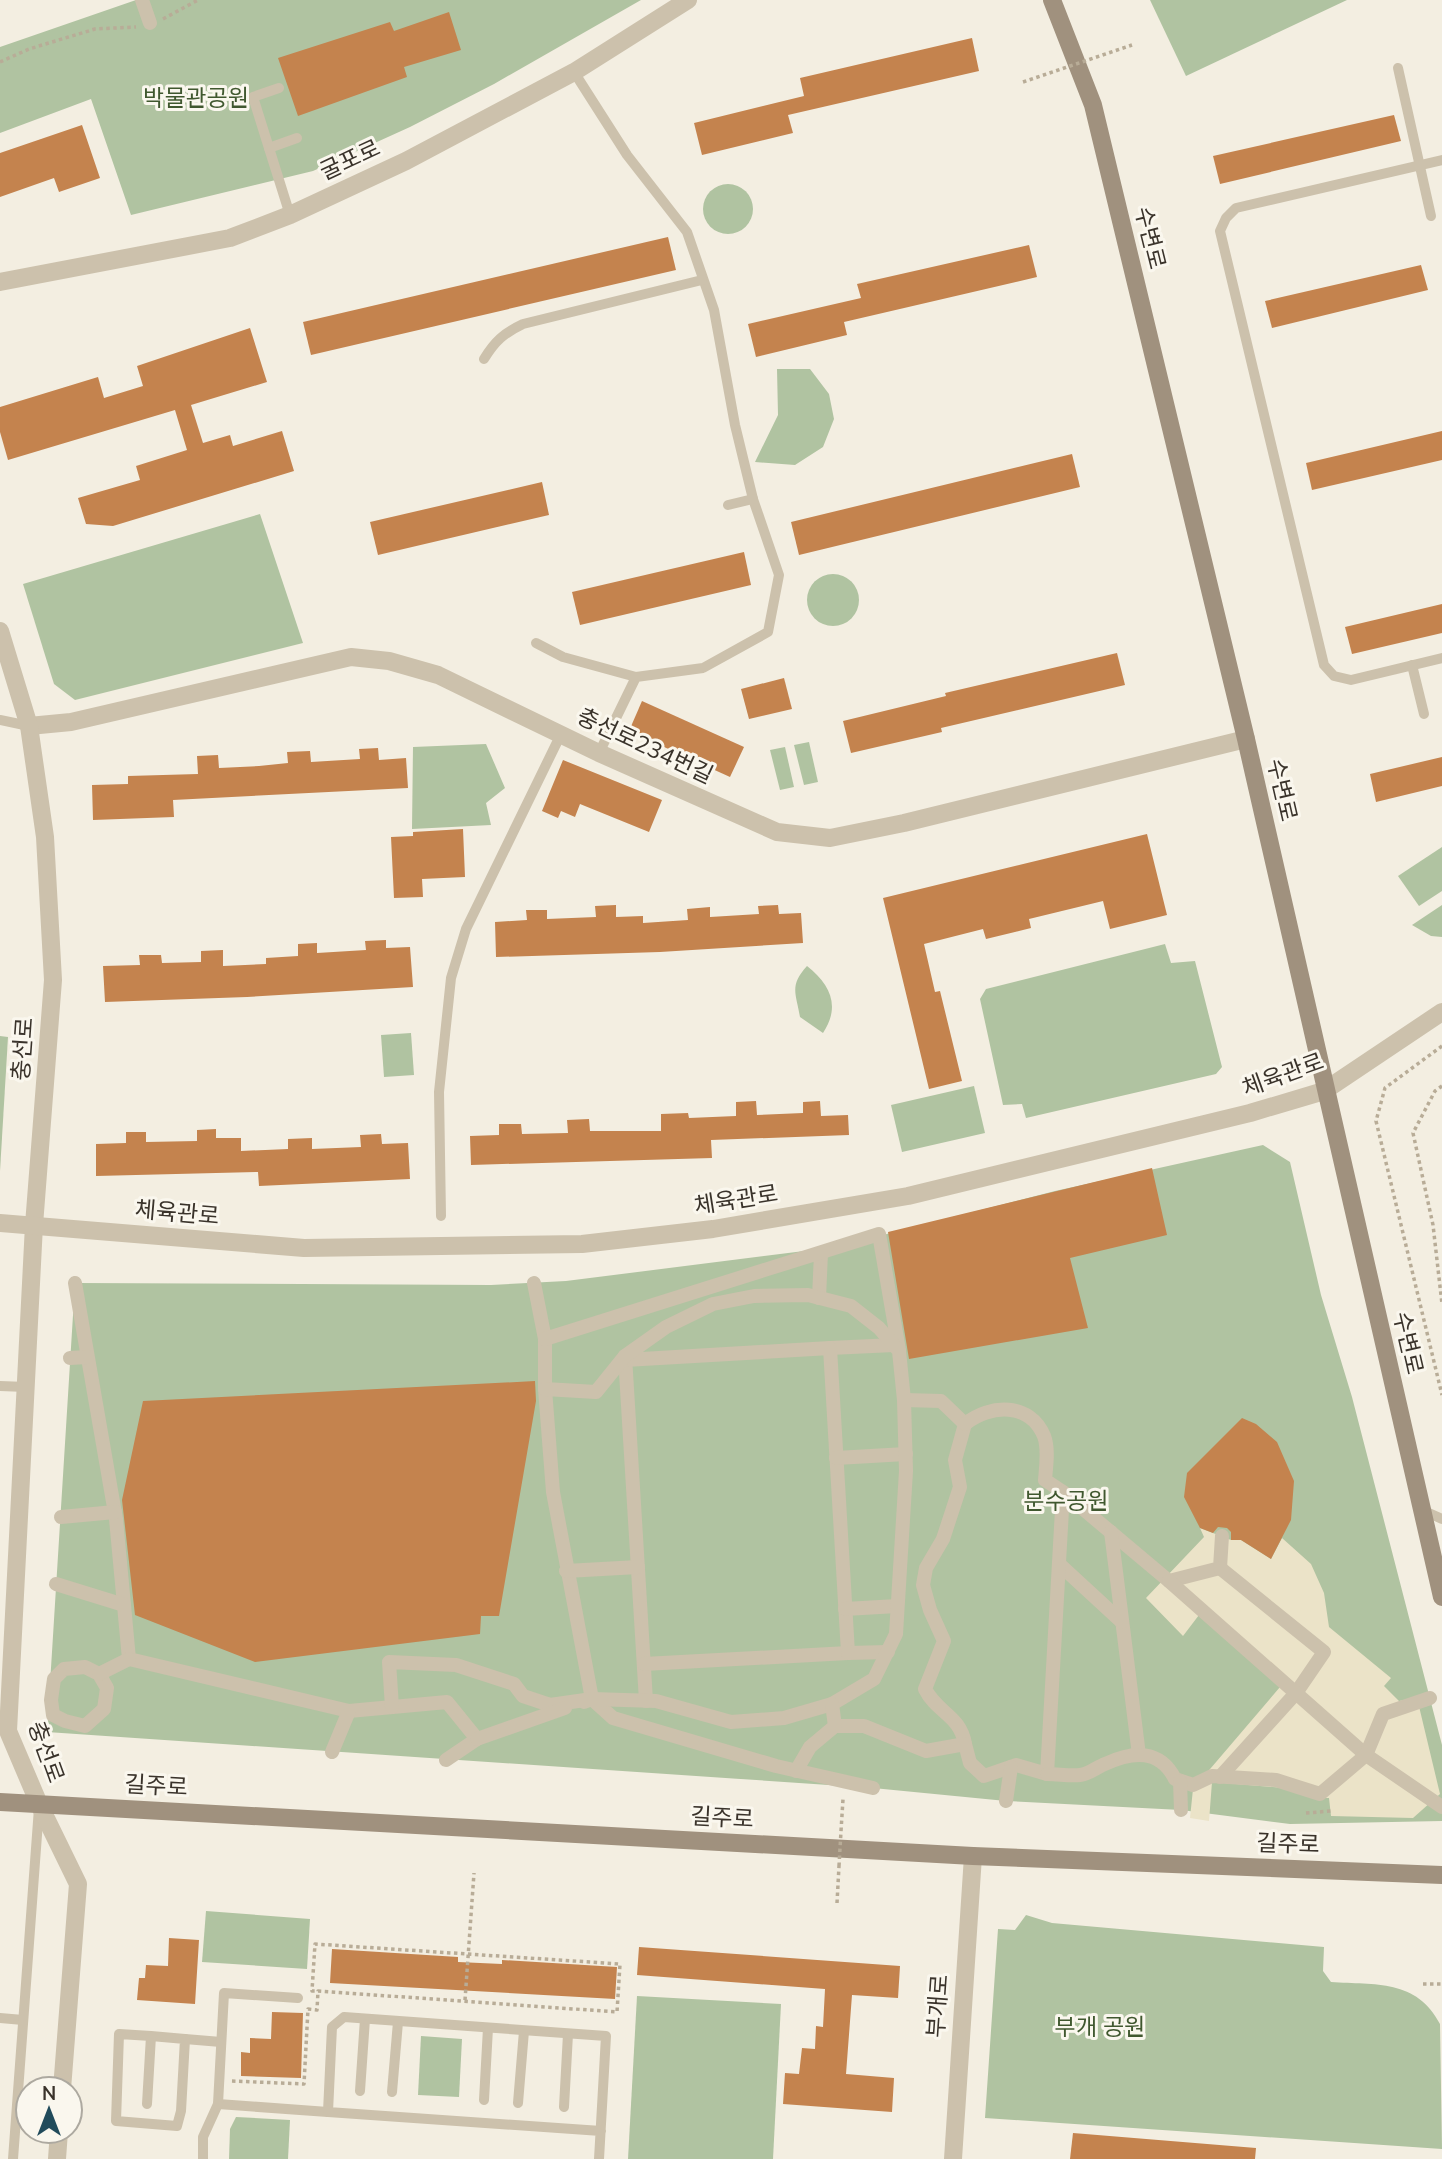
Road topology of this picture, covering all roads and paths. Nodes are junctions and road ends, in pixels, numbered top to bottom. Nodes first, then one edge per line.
1 (142, 0) edge
2 (198, 0) edge
3 (688, 0) edge
4 (1052, 0) edge
5 (150, 23) junction
6 (1132, 45) dead end
7 (0, 62) edge
8 (1398, 68) dead end
9 (574, 72) junction
10 (1023, 82) dead end
11 (279, 88) dead end
12 (297, 138) dead end
13 (269, 148) junction
14 (1442, 160) edge
15 (1419, 165) junction
16 (290, 215) junction
17 (1431, 216) dead end
18 (702, 280) junction
19 (0, 282) edge
20 (484, 359) dead end
21 (753, 499) junction
22 (728, 505) dead end
23 (0, 631) edge
24 (536, 643) dead end
25 (1442, 658) edge
26 (1412, 665) junction
27 (636, 677) junction
28 (1424, 714) dead end
29 (0, 720) edge
30 (29, 726) junction
31 (561, 734) junction
32 (1246, 739) junction
33 (598, 753) junction
34 (1442, 1012) edge
35 (1442, 1046) edge
36 (1442, 1086) edge
37 (1325, 1091) junction
38 (441, 1216) dead end
39 (0, 1223) edge
40 (34, 1225) junction
41 (821, 1253) junction
42 (75, 1283) dead end
43 (534, 1283) dead end
44 (819, 1298) junction
45 (1442, 1304) edge
46 (545, 1339) junction
47 (830, 1348) junction
48 (896, 1348) junction
49 (87, 1357) junction
50 (70, 1358) dead end
51 (625, 1358) junction
52 (0, 1386) edge
53 (26, 1387) junction
54 (545, 1389) junction
55 (1442, 1395) edge
56 (904, 1400) junction
57 (965, 1424) junction
58 (906, 1454) junction
59 (836, 1458) junction
60 (1063, 1492) junction
61 (1422, 1510) junction
62 (115, 1513) junction
63 (61, 1517) dead end
64 (1442, 1519) edge
65 (1111, 1532) junction
66 (1222, 1536) dead end
67 (1059, 1564) junction
68 (638, 1567) junction
69 (1220, 1568) junction
70 (566, 1571) junction
71 (1169, 1581) junction
72 (57, 1584) dead end
73 (1442, 1597) edge
74 (124, 1605) junction
75 (897, 1606) junction
76 (845, 1609) junction
77 (7, 1610) edge
78 (1122, 1622) junction
79 (888, 1652) junction
80 (848, 1653) junction
81 (129, 1659) junction
82 (644, 1664) junction
83 (99, 1674) junction
84 (1296, 1693) junction
85 (1430, 1698) dead end
86 (592, 1699) junction
87 (646, 1701) junction
88 (832, 1704) junction
89 (392, 1707) junction
90 (349, 1711) junction
91 (835, 1726) junction
92 (477, 1739) junction
93 (965, 1744) junction
94 (332, 1752) dead end
95 (1139, 1755) junction
96 (1366, 1755) junction
97 (446, 1760) dead end
98 (1011, 1767) junction
99 (796, 1771) junction
100 (1047, 1774) junction
101 (1220, 1777) junction
102 (844, 1781) junction
103 (1180, 1781) junction
104 (873, 1788) dead end
105 (1006, 1801) dead end
106 (0, 1802) edge
107 (39, 1804) junction
108 (1442, 1807) edge
109 (1181, 1810) dead end
110 (973, 1856) junction
111 (474, 1873) dead end
112 (1442, 1875) edge
113 (837, 1903) dead end
114 (467, 1954) junction
115 (1423, 1984) dead end
116 (1441, 1984) edge
117 (318, 1992) dead end
118 (298, 1998) dead end
119 (465, 2000) dead end
120 (617, 2012) dead end
121 (0, 2018) edge
122 (365, 2019) junction
123 (23, 2020) junction
124 (398, 2022) junction
125 (488, 2028) junction
126 (524, 2031) junction
127 (568, 2034) junction
128 (150, 2036) junction
129 (185, 2039) junction
130 (220, 2042) junction
131 (63, 2075) edge
132 (360, 2091) dead end
133 (392, 2092) dead end
134 (484, 2100) dead end
135 (518, 2103) dead end
136 (146, 2104) dead end
137 (219, 2105) junction
138 (564, 2107) dead end
139 (328, 2112) junction
140 (601, 2131) junction
141 (13, 2159) edge
142 (203, 2159) edge
143 (599, 2159) edge
144 (953, 2159) edge

1 - 5 street
2 - 5 path
3 - 9 street, 굴포로
4 - 32 main road, 수변로
5 - 7 path
6 - 10 path, bridge
8 - 15 lane
9 - 16 street, 굴포로
9 - 18 lane
11 - 13 lane
12 - 13 lane
13 - 16 lane
14 - 15 lane
15 - 17 lane
15 - 26 lane
16 - 19 street, 굴포로
18 - 20 lane
18 - 21 lane
21 - 22 lane
21 - 27 lane
23 - 30 street, 충선로
24 - 27 lane
25 - 26 lane
26 - 28 lane
27 - 33 lane
29 - 30 lane
30 - 31 street, 충선로234번길
30 - 40 street, 충선로
31 - 33 street, 충선로234번길
31 - 38 lane
32 - 33 street, 충선로234번길
32 - 37 main road, 수변로
34 - 37 street, 체육관로
35 - 55 path
36 - 45 path
37 - 40 street, 체육관로
37 - 61 main road, 수변로
39 - 40 street, 체육관로
40 - 53 street, 충선로
41 - 44 street
41 - 46 street
41 - 48 street
42 - 49 street
43 - 46 street
44 - 48 street
44 - 51 street
46 - 54 street
47 - 48 street
47 - 51 street
47 - 59 street
48 - 56 street
49 - 50 street
49 - 62 street
51 - 54 street
51 - 68 street
52 - 53 lane
53 - 77 street, 충선로
54 - 70 street
56 - 57 street
56 - 58 street
57 - 60 street
57 - 93 street
58 - 59 street
58 - 75 street
59 - 76 street
60 - 65 street
60 - 67 street
61 - 64 lane
61 - 73 main road, 수변로
62 - 63 street
62 - 74 street
65 - 71 street
65 - 78 street
66 - 69 street
67 - 78 street
67 - 100 street
68 - 70 street
68 - 82 street
69 - 71 street
69 - 84 street
70 - 86 street
71 - 84 street
72 - 74 street
74 - 81 street
75 - 76 street
75 - 79 street
76 - 80 street
77 - 107 street, 충선로
78 - 95 street
79 - 80 street
79 - 88 street
80 - 82 street
81 - 83 street
81 - 90 street
82 - 87 street
83 - 83 street
84 - 96 street
84 - 101 street
85 - 96 street
86 - 87 street
86 - 89 street
86 - 92 street
86 - 99 street
87 - 88 street
88 - 91 street
89 - 90 street
89 - 92 street
90 - 94 street
91 - 93 street
91 - 99 street
92 - 97 street
93 - 98 street
95 - 100 street
95 - 103 street
96 - 101 street
96 - 108 street
98 - 100 street
98 - 105 street
99 - 102 street
101 - 103 street
102 - 104 street
102 - 113 path, bridge
103 - 109 street
106 - 107 main road, 길주로
107 - 110 main road, 길주로
107 - 123 lane
107 - 131 street, 충선로
110 - 112 main road, 길주로
110 - 144 street, 부개로
111 - 114 path
114 - 117 path
114 - 119 path
114 - 120 path
115 - 116 path
118 - 130 lane
121 - 123 lane
122 - 124 lane
122 - 132 lane
122 - 139 lane
123 - 141 lane
124 - 125 lane
124 - 133 lane
125 - 126 lane
125 - 134 lane
126 - 127 lane
126 - 135 lane
127 - 138 lane
127 - 140 lane
128 - 129 lane
128 - 129 lane
128 - 136 lane
129 - 130 lane
130 - 137 lane
137 - 139 lane
137 - 142 lane
139 - 140 lane
140 - 143 lane

